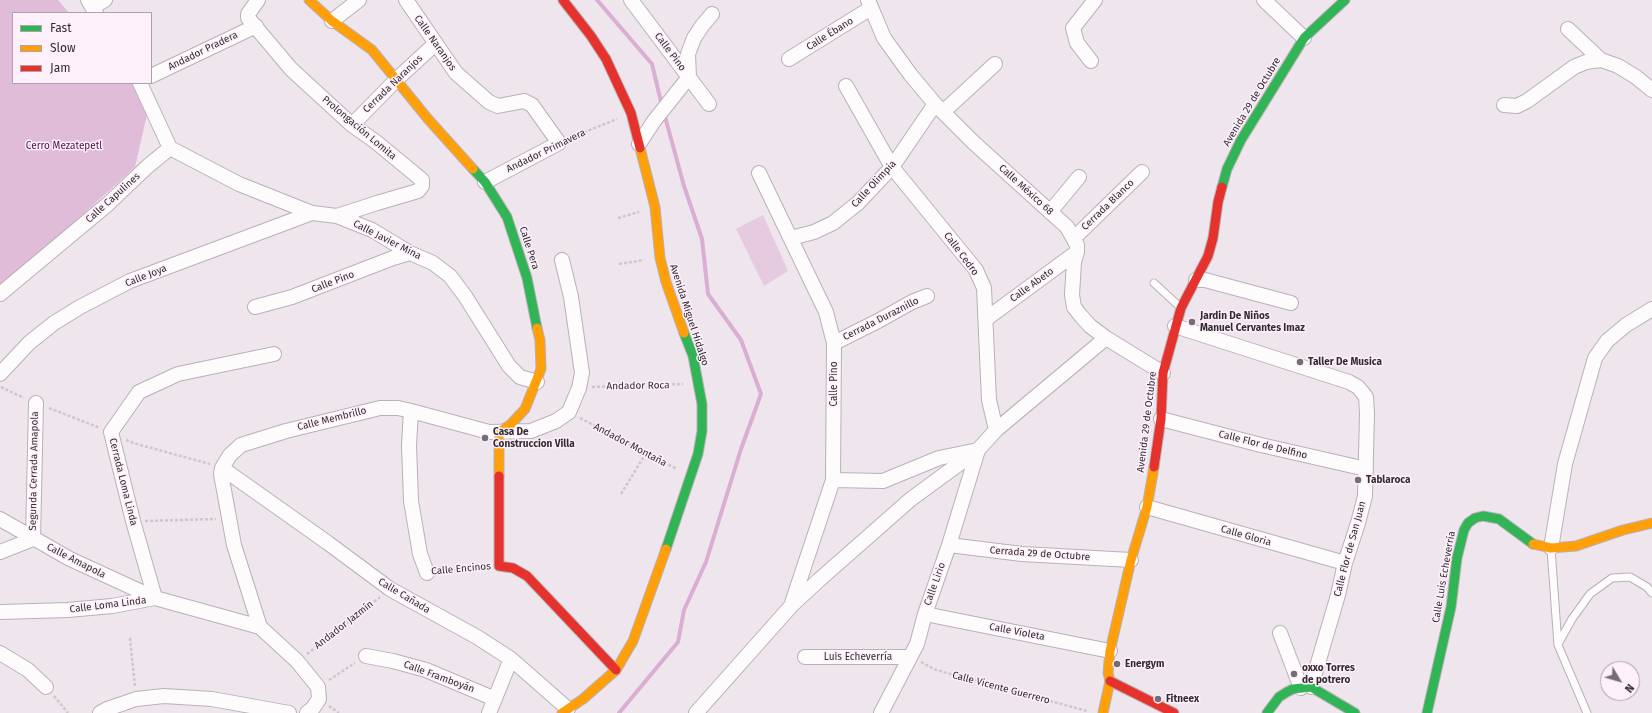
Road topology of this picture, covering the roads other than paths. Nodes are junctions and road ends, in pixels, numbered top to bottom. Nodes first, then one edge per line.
1 (258, 0) edge
2 (309, 0) edge
3 (359, 0) edge
4 (406, 0) edge
5 (563, 0) edge
6 (631, 0) edge
7 (1095, 0) edge
8 (1264, 0) edge
9 (1345, 0) edge
10 (869, 4) edge
11 (712, 14) dead end
12 (332, 21) junction
13 (256, 26) junction
14 (1568, 29) dead end
15 (1304, 38) junction
16 (435, 44) junction
17 (789, 59) dead end
18 (1601, 60) junction
19 (1092, 61) dead end
20 (995, 64) dead end
21 (152, 76) edge
22 (397, 79) junction
23 (687, 80) junction
24 (140, 84) edge
25 (846, 86) dead end
26 (1652, 90) edge
27 (709, 104) dead end
28 (1504, 105) dead end
29 (939, 108) junction
30 (352, 125) junction
31 (559, 143) joint
32 (639, 144) junction
33 (170, 148) junction
34 (892, 167) junction
35 (1142, 172) dead end
36 (759, 173) dead end
37 (1079, 177) dead end
38 (485, 182) junction
39 (1050, 212) junction
40 (312, 213) junction
41 (337, 216) junction
42 (791, 238) junction
43 (1074, 238) junction
44 (1077, 252) junction
45 (410, 253) junction
46 (562, 260) dead end
47 (1196, 280) junction
48 (1154, 283) dead end
49 (0, 294) edge
50 (927, 296) dead end
51 (1291, 303) dead end
52 (255, 307) dead end
53 (1181, 308) junction
54 (1652, 309) edge
55 (986, 319) junction
56 (1175, 326) junction
57 (1106, 338) junction
58 (834, 343) junction
59 (274, 354) dead end
60 (1163, 373) junction
61 (0, 374) edge
62 (537, 382) junction
63 (36, 403) dead end
64 (411, 411) junction
65 (1161, 419) junction
66 (996, 430) junction
67 (499, 432) junction
68 (978, 450) junction
69 (222, 468) junction
70 (1366, 469) junction
71 (833, 480) junction
72 (1147, 507) junction
73 (0, 519) edge
74 (1652, 523) edge
75 (33, 539) junction
76 (949, 545) junction
77 (1551, 548) junction
78 (0, 552) edge
79 (1131, 560) junction
80 (1345, 563) junction
81 (427, 573) road end
82 (1652, 593) edge
83 (155, 598) junction
84 (792, 605) junction
85 (0, 612) edge
86 (925, 614) junction
87 (260, 627) junction
88 (1280, 633) dead end
89 (1558, 645) junction
90 (1110, 651) junction
91 (0, 653) edge
92 (366, 656) road end
93 (805, 657) dead end
94 (910, 657) junction
95 (511, 659) junction
96 (616, 670) junction
97 (1110, 681) junction
98 (46, 687) dead end
99 (1306, 687) junction
100 (495, 699) junction
101 (565, 711) edge
102 (100, 713) edge
103 (289, 713) edge
104 (307, 713) edge
105 (488, 713) edge
106 (696, 713) edge
107 (881, 713) edge
108 (1103, 713) edge
109 (1174, 713) edge
110 (1267, 713) edge
111 (1355, 713) edge
112 (1427, 713) edge
113 (1586, 713) edge

1 - 13 street, Prolongación Lomita
2 - 12 street, Calle Pera
3 - 12 street
4 - 16 street, Calle Naranjos
5 - 32 street, Avenida Miguel Hidalgo
6 - 23 street, Calle Pino
7 - 19 street
8 - 15 street
9 - 15 street, Avenida 29 de Octubre
10 - 17 street, Calle Ébano
10 - 29 street, Calle México 68
11 - 23 street
12 - 22 street, Calle Pera
13 - 21 street, Andador Pradera
13 - 30 street, Prolongación Lomita
14 - 18 street
15 - 47 street, Avenida 29 de Octubre
16 - 22 street, Cerrada Naranjos
16 - 31 street, Calle Naranjos
18 - 26 street
18 - 28 street
20 - 29 street, Calle Olimpia
22 - 30 street, Cerrada Naranjos
22 - 38 street, Calle Pera
23 - 27 street, Calle Pino
23 - 32 street
24 - 33 street
25 - 34 street, Calle Cedro
29 - 34 street, Calle Olimpia
29 - 39 street, Calle México 68
30 - 41 street, Prolongación Lomita
31 - 38 street, Andador Primavera
32 - 96 street, Avenida Miguel Hidalgo
33 - 40 street, Calle Javier Mina
33 - 49 street, Calle Capulines
34 - 42 street, Calle Olimpia
34 - 55 street, Calle Cedro
35 - 43 street, Cerrada Blanco
36 - 42 street, Calle Pino
37 - 39 street
38 - 62 street, Calle Pera
39 - 43 street, Calle México 68
40 - 41 street, Calle Javier Mina
40 - 61 street, Calle Joya
41 - 45 street, Calle Javier Mina
42 - 58 street, Calle Pino
43 - 44 street, Calle México 68
44 - 55 street, Calle Abeto
44 - 57 street, Calle México 68
45 - 52 street, Calle Pino
45 - 62 street, Calle Javier Mina
46 - 67 street, Calle Membrillo
47 - 51 street
47 - 53 street, Avenida 29 de Octubre
48 - 53 lane
50 - 58 street, Cerrada Duraznillo
53 - 56 street, Avenida 29 de Octubre
54 - 77 street
55 - 66 street, Calle Cedro
56 - 60 street, Avenida 29 de Octubre
56 - 70 street, Calle Flor de San Juan
57 - 60 street, Calle México 68
57 - 66 street, Calle Pino
58 - 71 street, Calle Pino
59 - 83 street, Cerrada Loma Linda
60 - 65 street, Avenida 29 de Octubre
62 - 67 street, Calle Pera
63 - 75 street, Segunda Cerrada Amapola
64 - 67 street, Calle Membrillo
64 - 69 street, Calle Membrillo
64 - 81 street, Calle Encinos
65 - 70 street, Calle Flor de Delfino
65 - 72 street, Avenida 29 de Octubre
66 - 68 street, Calle Pino
67 - 96 street, Calle Encinos
68 - 71 street
68 - 76 street, Calle Lirio
68 - 84 street, Calle Pino
69 - 87 street
69 - 95 street, Calle Cañada
70 - 80 street, Calle Flor de San Juan
71 - 84 street, Calle Pino
72 - 79 street, Avenida 29 de Octubre
72 - 80 street, Calle Gloria
73 - 75 street, Calle Amapola
74 - 77 street, Calle Luis Echeverría
75 - 78 street
75 - 83 street, Calle Amapola
76 - 79 street, Cerrada 29 de Octubre
76 - 86 street, Calle Lirio
77 - 89 lane
77 - 112 street, Calle Luis Echeverría
79 - 90 street, Avenida 29 de Octubre
80 - 99 street, Calle Flor de San Juan
82 - 89 lane
83 - 85 street, Calle Loma Linda
83 - 87 street, Calle Loma Linda
84 - 106 street, Calle Pino
86 - 90 street, Calle Violeta
86 - 94 street, Calle Lirio
87 - 104 street
88 - 99 street
89 - 113 lane
90 - 97 street, Avenida 29 de Octubre
91 - 98 street
92 - 100 street, Calle Framboyán
93 - 94 street, Luis Echeverría
94 - 107 street, Calle Lirio
95 - 100 street
95 - 101 street, Calle Cañada
96 - 101 street, Avenida Miguel Hidalgo
97 - 108 street, Avenida 29 de Octubre
97 - 109 street
99 - 110 street
99 - 111 street
100 - 105 street
102 - 103 street

